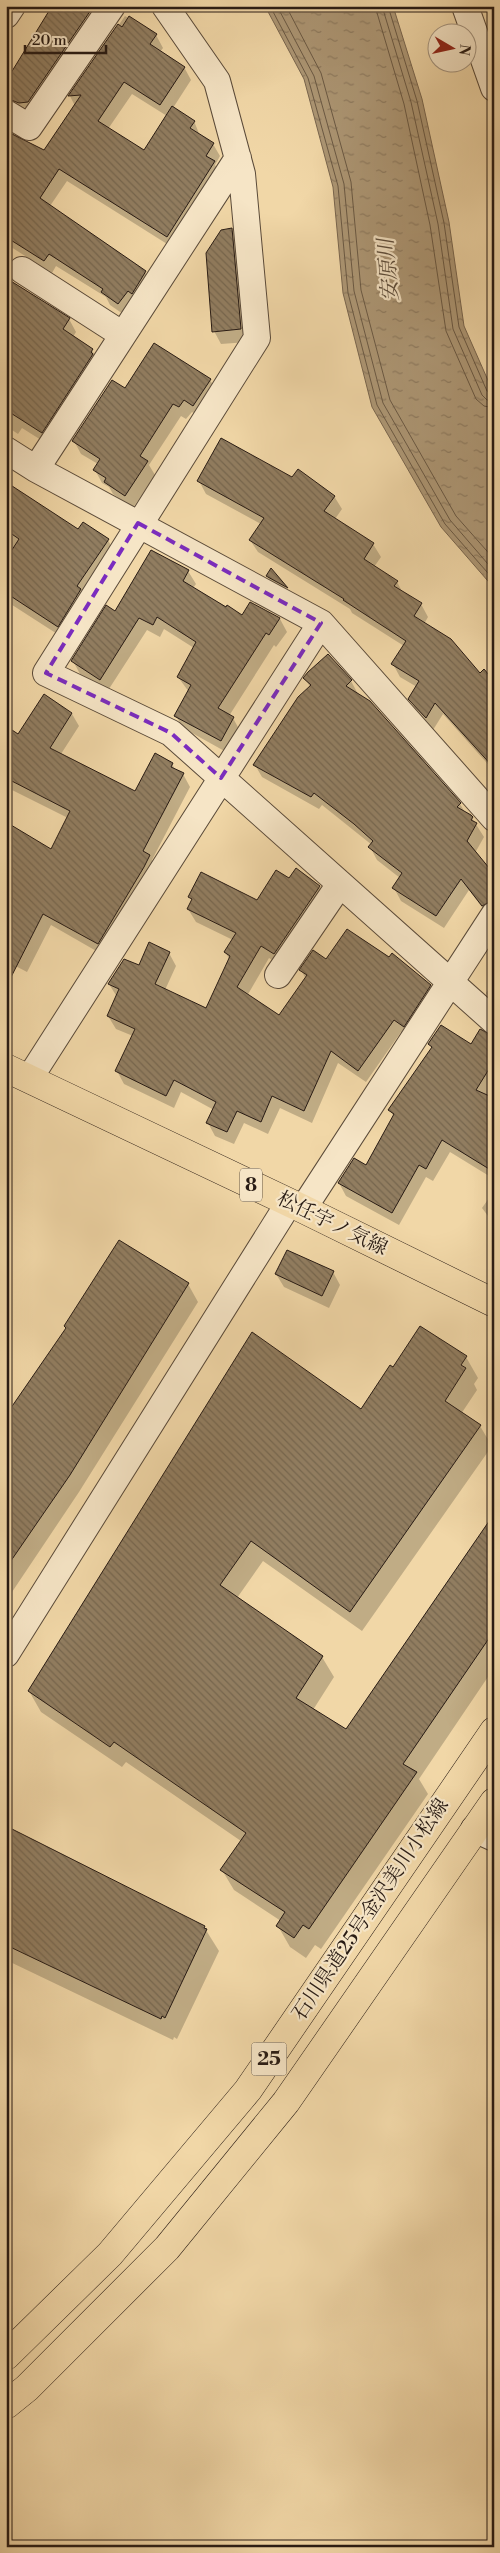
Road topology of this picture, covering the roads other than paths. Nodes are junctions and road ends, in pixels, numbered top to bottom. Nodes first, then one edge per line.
1 (12, 6) edge
2 (112, 6) edge
3 (165, 6) edge
4 (465, 6) edge
5 (6, 15) edge
6 (494, 88) edge
7 (6, 113) edge
8 (238, 158) junction
9 (22, 270) dead end
10 (123, 335) junction
11 (6, 450) edge
12 (36, 469) junction
13 (138, 523) junction
14 (321, 623) junction
15 (221, 778) junction
16 (494, 818) edge
17 (340, 884) junction
18 (494, 915) edge
19 (278, 975) dead end
20 (450, 983) junction
21 (494, 1021) edge
22 (17, 1074) edge
23 (296, 1206) junction
24 (494, 1303) edge
25 (6, 1654) edge
26 (494, 1730) edge
27 (494, 1802) edge
28 (484, 1833) edge
29 (8, 2352) edge
30 (6, 2406) edge

1 - 5 street
2 - 7 street
3 - 8 street
4 - 6 street
8 - 10 street
8 - 13 street
9 - 10 street
10 - 12 street
11 - 12 street
12 - 13 street
13 - 14 street
13 - 15 street
14 - 15 street
14 - 16 street
15 - 17 street
15 - 22 street
17 - 19 street
17 - 20 street
18 - 20 street
20 - 21 street
20 - 23 street
22 - 23 main road, 松任宇ノ気線 / 8
23 - 24 main road, 松任宇ノ気線 / 8
23 - 25 street
26 - 29 main road, 石川県道25号金沢美川小松線 / 25
27 - 28 main road, 石川県道25号金沢美川小松線 / 25
28 - 30 main road, 石川県道25号金沢美川小松線 / 25

